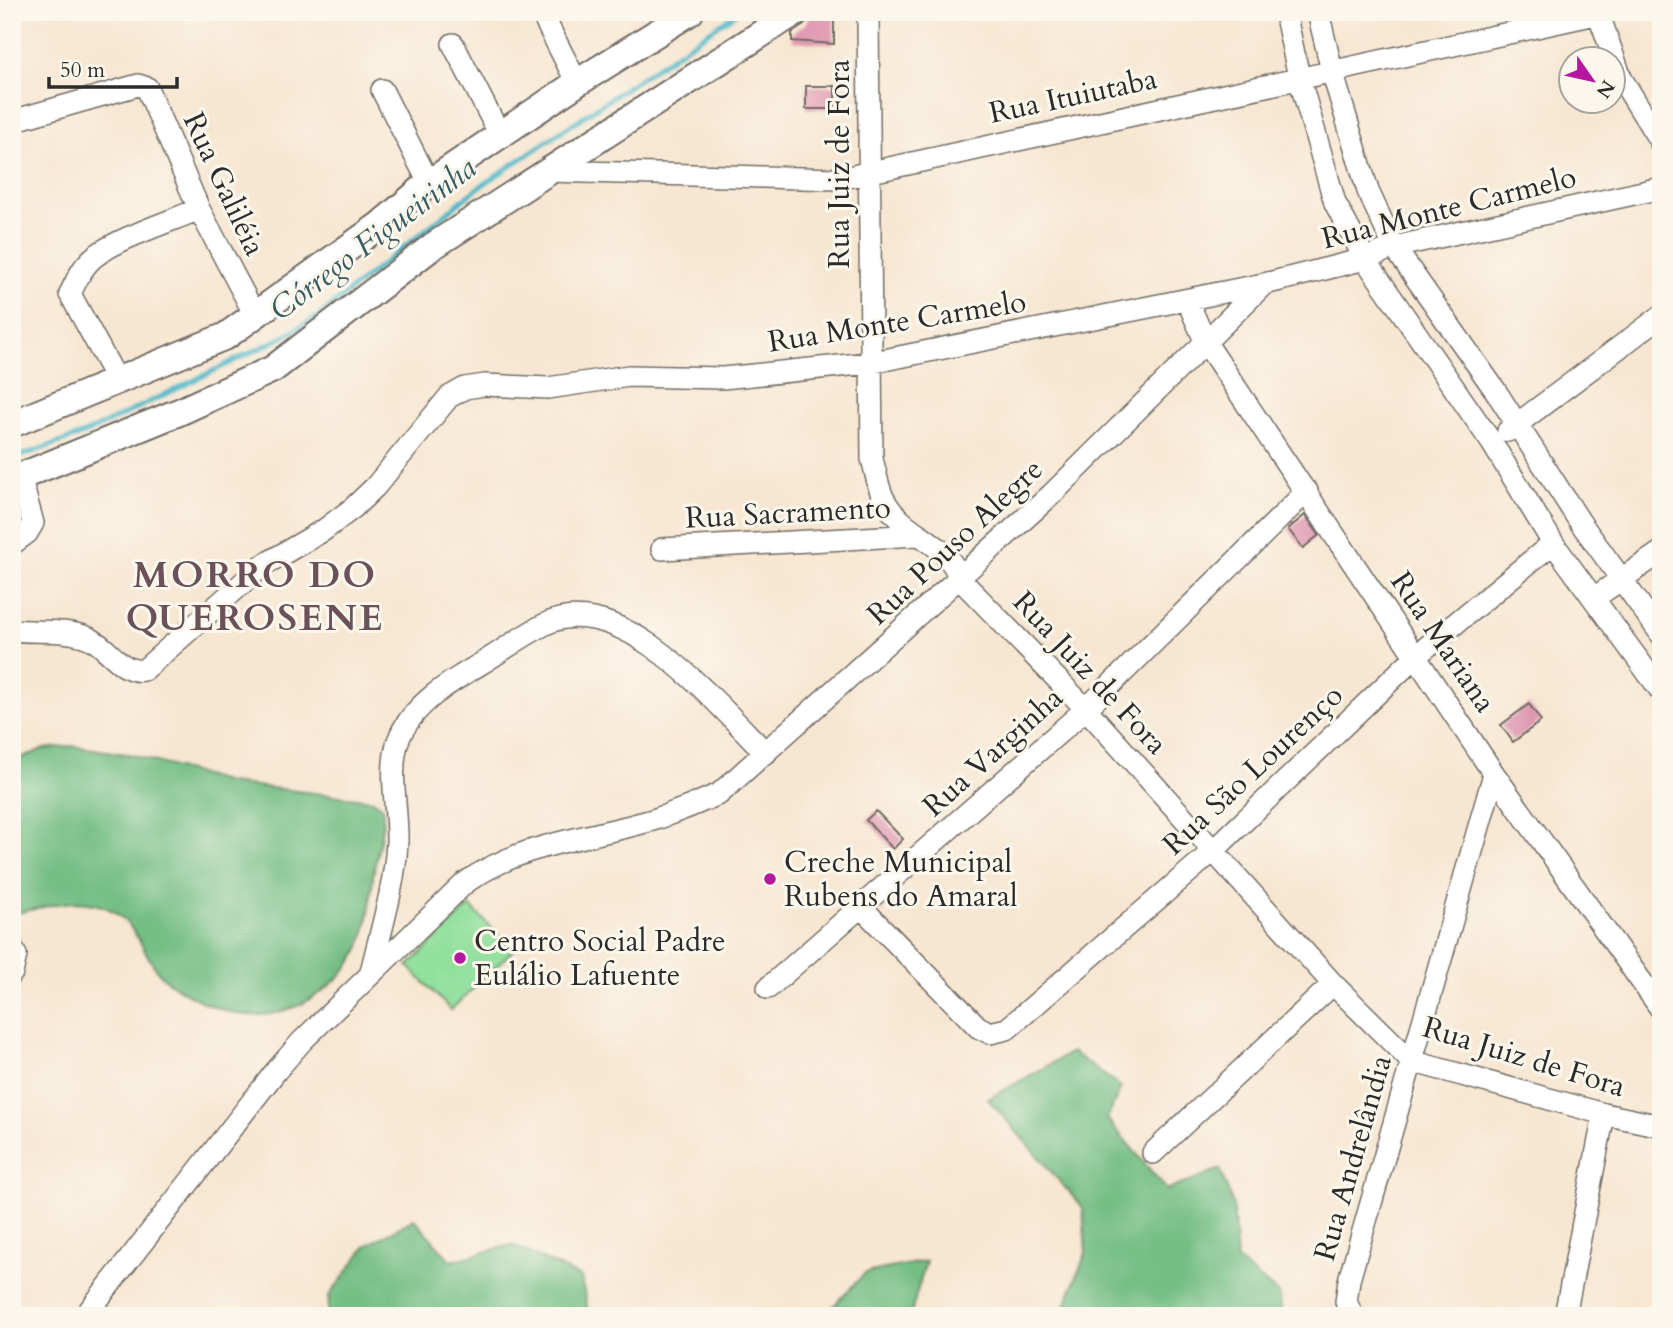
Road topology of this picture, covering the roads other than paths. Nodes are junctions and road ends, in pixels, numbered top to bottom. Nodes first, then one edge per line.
1 (541, 12) edge
2 (690, 12) edge
3 (794, 12) edge
4 (868, 12) edge
5 (1285, 12) edge
6 (1318, 12) edge
7 (1600, 13) edge
8 (453, 44) dead end
9 (1332, 71) junction
10 (1299, 77) junction
11 (577, 83) junction
12 (382, 90) dead end
13 (12, 121) edge
14 (500, 135) junction
15 (1661, 143) edge
16 (548, 171) junction
17 (867, 172) junction
18 (429, 183) junction
19 (1661, 188) edge
20 (199, 209) junction
21 (1394, 247) junction
22 (1365, 259) junction
23 (1264, 284) junction
24 (1187, 300) junction
25 (1661, 316) edge
26 (256, 317) junction
27 (1206, 343) junction
28 (869, 363) junction
29 (118, 383) junction
30 (17, 418) edge
31 (1517, 423) junction
32 (1492, 443) junction
33 (16, 478) edge
34 (1307, 491) junction
35 (918, 536) junction
36 (1553, 542) junction
37 (12, 544) edge
38 (662, 549) dead end
39 (1661, 552) edge
40 (960, 579) junction
41 (1622, 581) junction
42 (1594, 598) junction
43 (12, 631) edge
44 (1661, 634) edge
45 (1416, 656) junction
46 (1661, 691) edge
47 (1086, 709) junction
48 (766, 753) junction
49 (1494, 774) junction
50 (1213, 851) junction
51 (862, 908) junction
52 (12, 947) edge
53 (371, 972) junction
54 (12, 973) edge
55 (1333, 984) junction
56 (768, 988) dead end
57 (1661, 1009) edge
58 (1411, 1061) junction
59 (1604, 1114) junction
60 (1661, 1126) edge
61 (1153, 1153) dead end
62 (85, 1316) edge
63 (1353, 1316) edge
64 (1565, 1316) edge

1 - 11 street
2 - 11 main road
3 - 16 main road
4 - 17 street, Rua Juiz de Fora
5 - 10 street
6 - 9 street
7 - 9 street, Rua Ituiutaba
7 - 15 street
8 - 14 street
9 - 10 street, Rua Ituiutaba
9 - 21 street
10 - 17 street, Rua Ituiutaba
10 - 22 street
11 - 14 main road
12 - 18 street
13 - 20 street, Rua Galiléia
14 - 18 main road
16 - 17 street, Rua Ituiutaba
16 - 33 main road
17 - 28 street, Rua Juiz de Fora
18 - 26 main road
19 - 21 street, Rua Monte Carmelo
20 - 26 street, Rua Galiléia
20 - 29 street
21 - 22 street, Rua Monte Carmelo
21 - 31 street
22 - 23 street, Rua Monte Carmelo
22 - 32 street
23 - 24 street, Rua Monte Carmelo
23 - 27 street, Rua Pouso Alegre
24 - 27 street, Rua Mariana
24 - 28 street, Rua Monte Carmelo
25 - 31 street
26 - 29 main road
27 - 34 street, Rua Mariana
27 - 40 street, Rua Pouso Alegre
28 - 35 street, Rua Juiz de Fora
28 - 43 street, Rua Monte Carmelo
29 - 30 main road
31 - 32 street
31 - 41 street
32 - 36 street
33 - 37 street
34 - 45 street, Rua Mariana
34 - 47 street, Rua Varginha
35 - 38 street, Rua Sacramento
35 - 40 street, Rua Juiz de Fora
36 - 42 street
36 - 45 street, Rua São Lourenço
39 - 41 street
40 - 47 street, Rua Juiz de Fora
40 - 48 street, Rua Pouso Alegre
41 - 42 street
41 - 44 street
42 - 46 street
45 - 49 street, Rua Mariana
45 - 50 street, Rua São Lourenço
47 - 50 street, Rua Juiz de Fora
47 - 51 street, Rua Varginha
48 - 53 street, Rua Pouso Alegre
48 - 53 street
49 - 57 street, Rua Mariana
49 - 58 street, Rua Andrelândia
50 - 51 street, Rua São Lourenço
50 - 55 street, Rua Juiz de Fora
51 - 56 street, Rua Varginha
52 - 54 street
53 - 62 street, Rua Pouso Alegre
55 - 58 street, Rua Juiz de Fora
55 - 61 street
58 - 59 street, Rua Juiz de Fora
58 - 63 street, Rua Andrelândia
59 - 60 street, Rua Juiz de Fora
59 - 64 street

